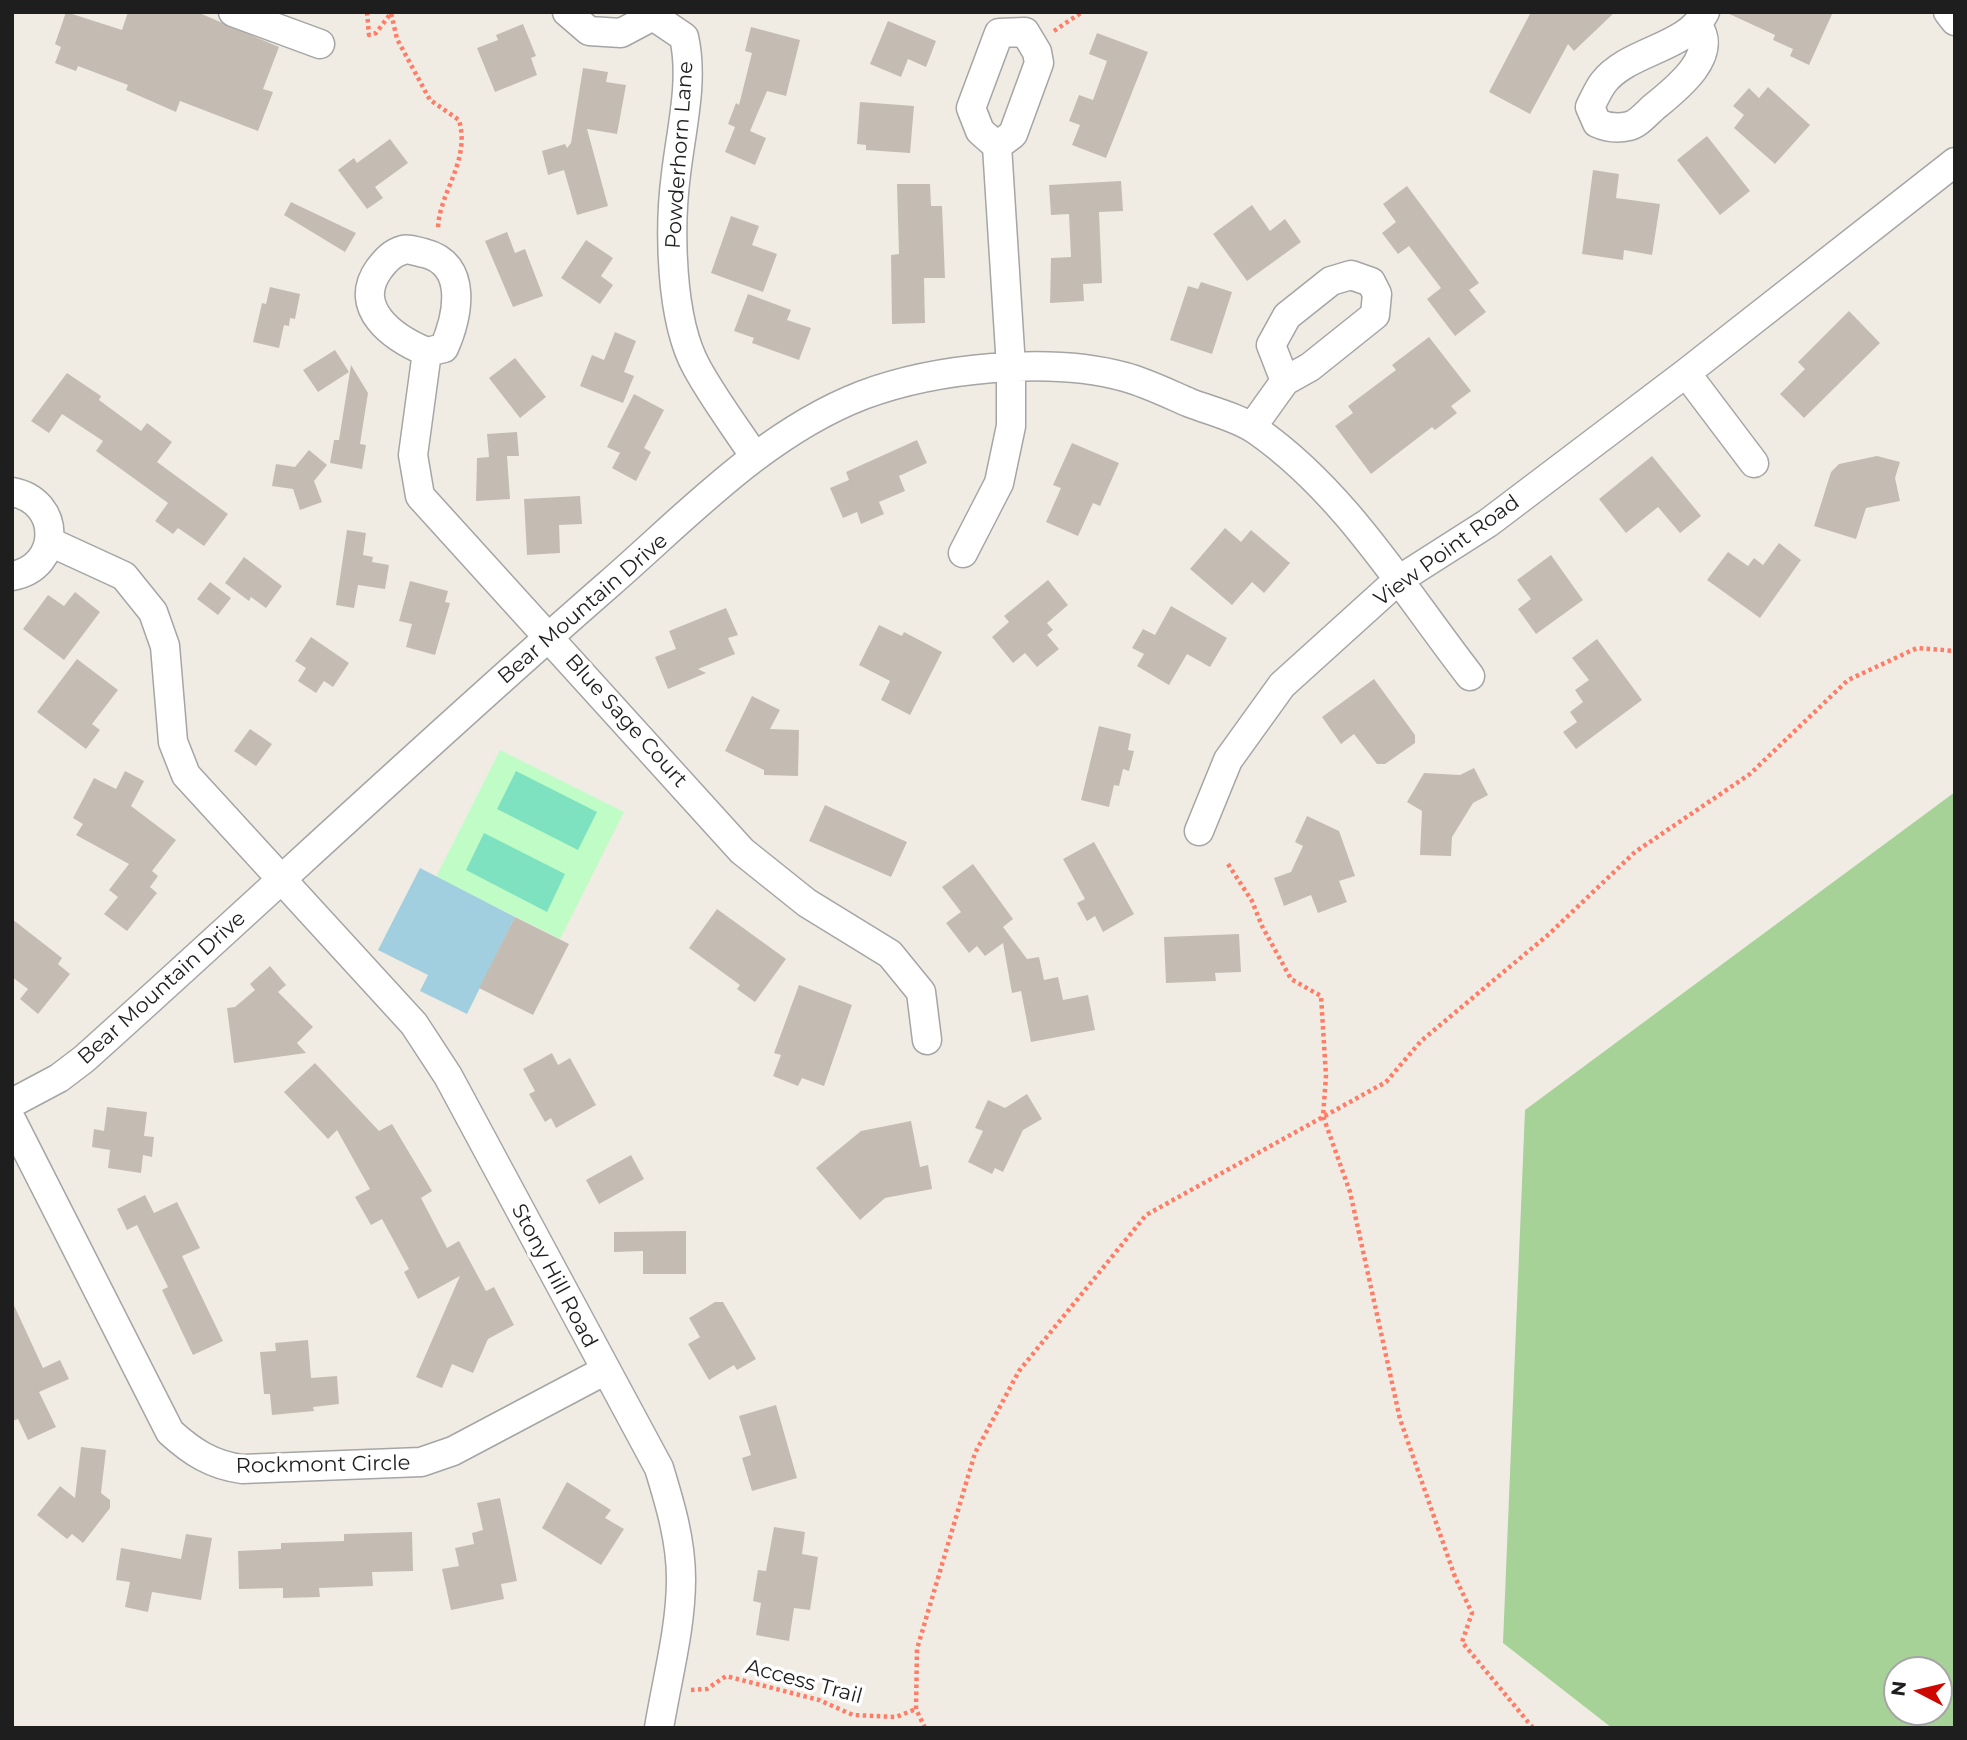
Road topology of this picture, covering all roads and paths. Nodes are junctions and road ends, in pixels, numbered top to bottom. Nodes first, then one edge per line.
1 (233, 12) edge
2 (367, 12) edge
3 (567, 12) edge
4 (1083, 12) edge
5 (1948, 12) edge
6 (653, 14) edge
7 (1955, 21) edge
8 (320, 44) dead end
9 (1034, 45) junction
10 (997, 146) junction
11 (1955, 162) edge
12 (432, 255) junction
13 (427, 352) junction
14 (1011, 367) junction
15 (1686, 373) junction
16 (1285, 381) dead end
17 (1252, 427) junction
18 (755, 457) junction
19 (1754, 463) dead end
20 (12, 492) edge
21 (50, 542) junction
22 (963, 554) dead end
23 (12, 576) edge
24 (1397, 582) junction
25 (550, 635) junction
26 (1955, 651) edge
27 (1470, 676) dead end
28 (1199, 831) dead end
29 (1228, 864) dead end
30 (282, 882) junction
31 (927, 1040) dead end
32 (12, 1103) edge
33 (1323, 1116) junction
34 (12, 1121) edge
35 (604, 1371) junction
36 (687, 1691) dead end
37 (916, 1709) junction
38 (659, 1728) edge
39 (925, 1728) edge
40 (1533, 1728) edge

1 - 8 street
2 - 12 path
3 - 6 street, Powderhorn Lane
4 - 9 path
5 - 7 street
6 - 18 street, Powderhorn Lane
9 - 10 street
9 - 10 street
10 - 14 street
11 - 15 street, View Point Road
12 - 13 street
12 - 13 street
13 - 25 street, Blue Sage Court
14 - 17 street, Bear Mountain Drive
14 - 18 street, Bear Mountain Drive
14 - 22 street
15 - 19 street
15 - 24 street, View Point Road
16 - 17 street
17 - 24 street, Bear Mountain Drive
18 - 25 street, Bear Mountain Drive
20 - 21 street
21 - 23 street
21 - 30 street, Stony Hill Road
24 - 27 street, Bear Mountain Drive
24 - 28 street, View Point Road
25 - 30 street, Bear Mountain Drive
25 - 31 street, Blue Sage Court
26 - 33 path
29 - 33 path
30 - 32 street, Bear Mountain Drive
30 - 35 street, Stony Hill Road
33 - 37 path
33 - 40 path
34 - 35 street, Rockmont Circle
35 - 38 street, Stony Hill Road
36 - 37 path, Access Trail
37 - 39 path

